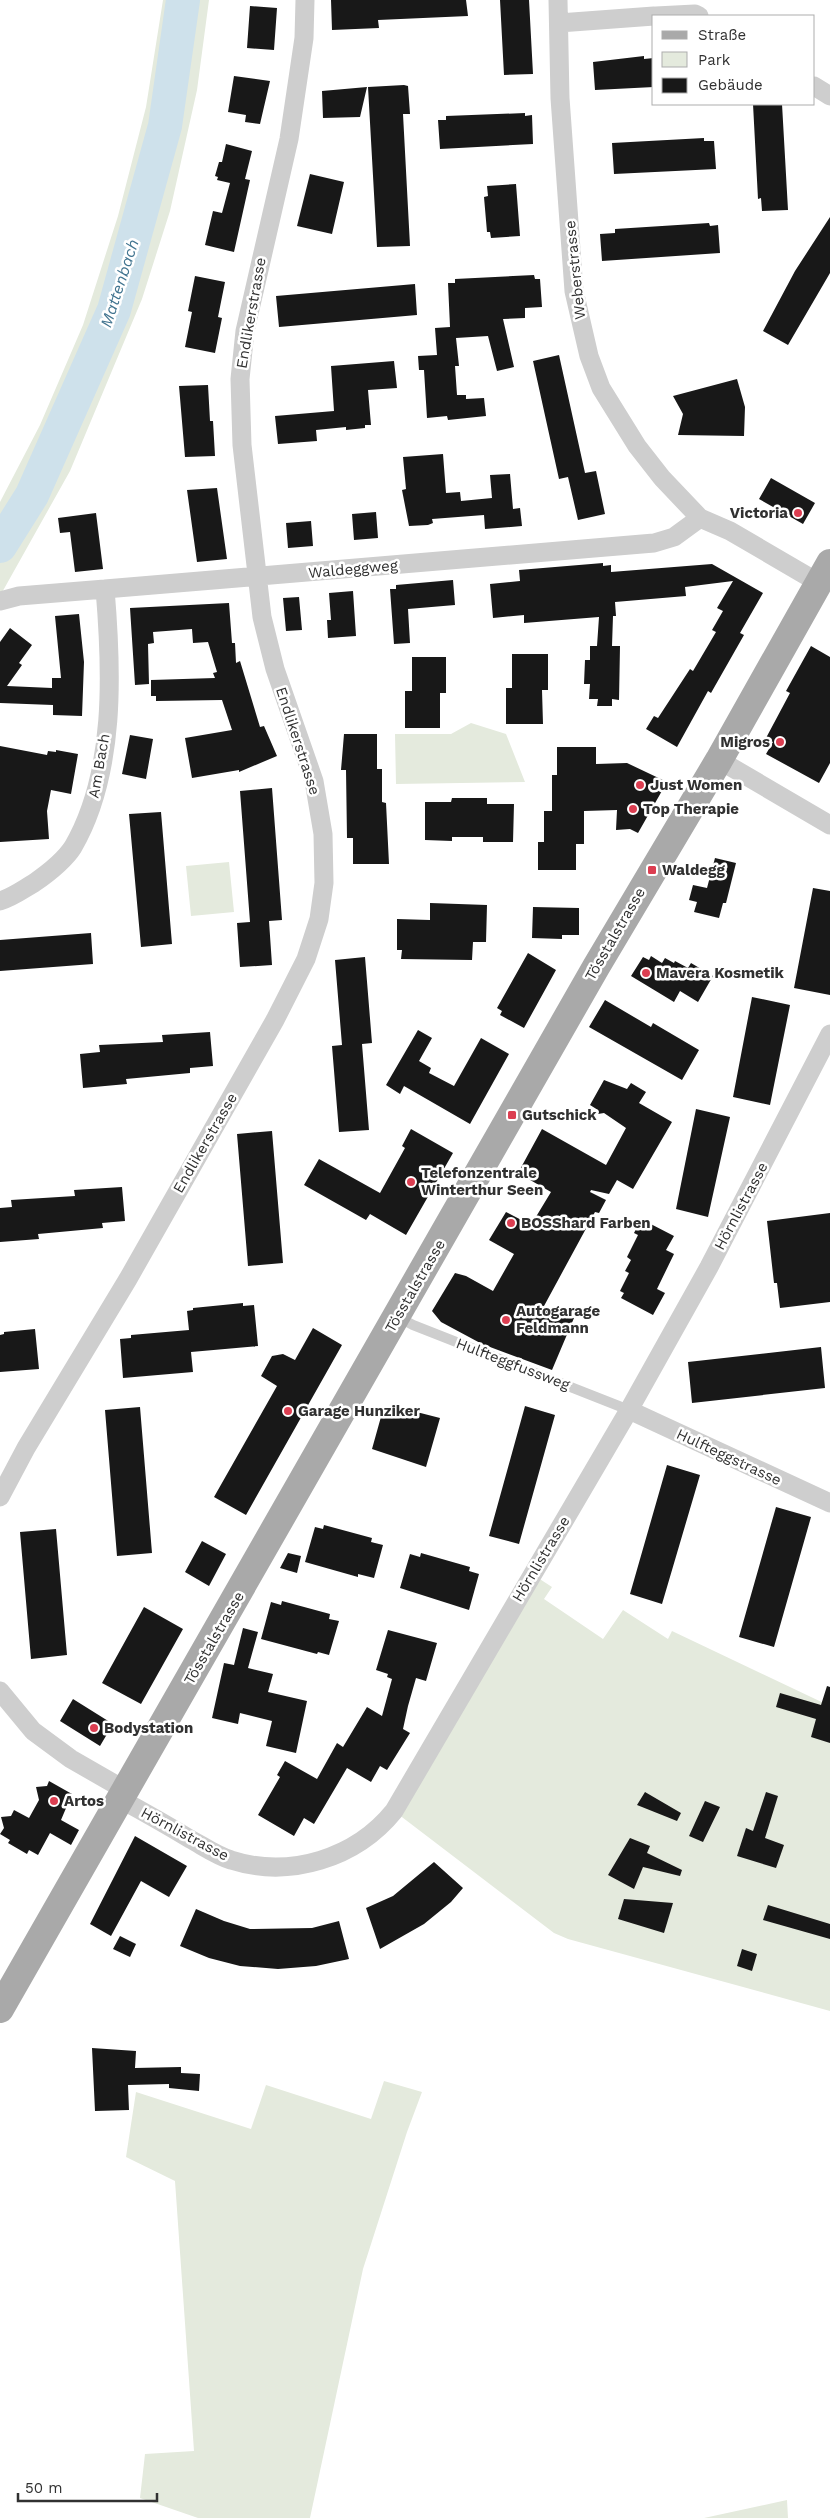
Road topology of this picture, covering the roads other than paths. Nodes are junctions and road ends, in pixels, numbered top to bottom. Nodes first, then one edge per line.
1 (305, 0) edge
2 (558, 0) edge
3 (699, 10) edge
4 (662, 15) edge
5 (652, 16) edge
6 (559, 23) junction
7 (815, 87) edge
8 (830, 96) edge
9 (700, 518) junction
10 (824, 573) edge
11 (258, 576) junction
12 (105, 589) junction
13 (0, 601) edge
14 (719, 760) junction
15 (830, 824) edge
16 (0, 901) edge
17 (830, 1034) edge
18 (397, 1316) junction
19 (629, 1410) junction
20 (0, 1497) edge
21 (830, 1503) edge
22 (0, 1691) edge
23 (122, 1794) junction
24 (0, 2009) edge

1 - 11 street, Endlikerstrasse
2 - 6 street, Weberstrasse
3 - 4 street
5 - 6 street
6 - 9 street, Weberstrasse
7 - 8 street
9 - 10 street, Weberstrasse
9 - 11 street, Waldeggweg
10 - 14 main road, Tösstalstrasse
11 - 12 street, Waldeggweg
11 - 20 street, Endlikerstrasse
12 - 13 street, Waldeggweg
12 - 16 street, Am Bach
14 - 15 street
14 - 18 main road, Tösstalstrasse
17 - 19 street, Hörnlistrasse
18 - 19 lane, Hulfteggfussweg
18 - 23 main road, Tösstalstrasse
19 - 21 street, Hulfteggstrasse
19 - 23 street, Hörnlistrasse
22 - 23 street
23 - 24 main road, Tösstalstrasse

